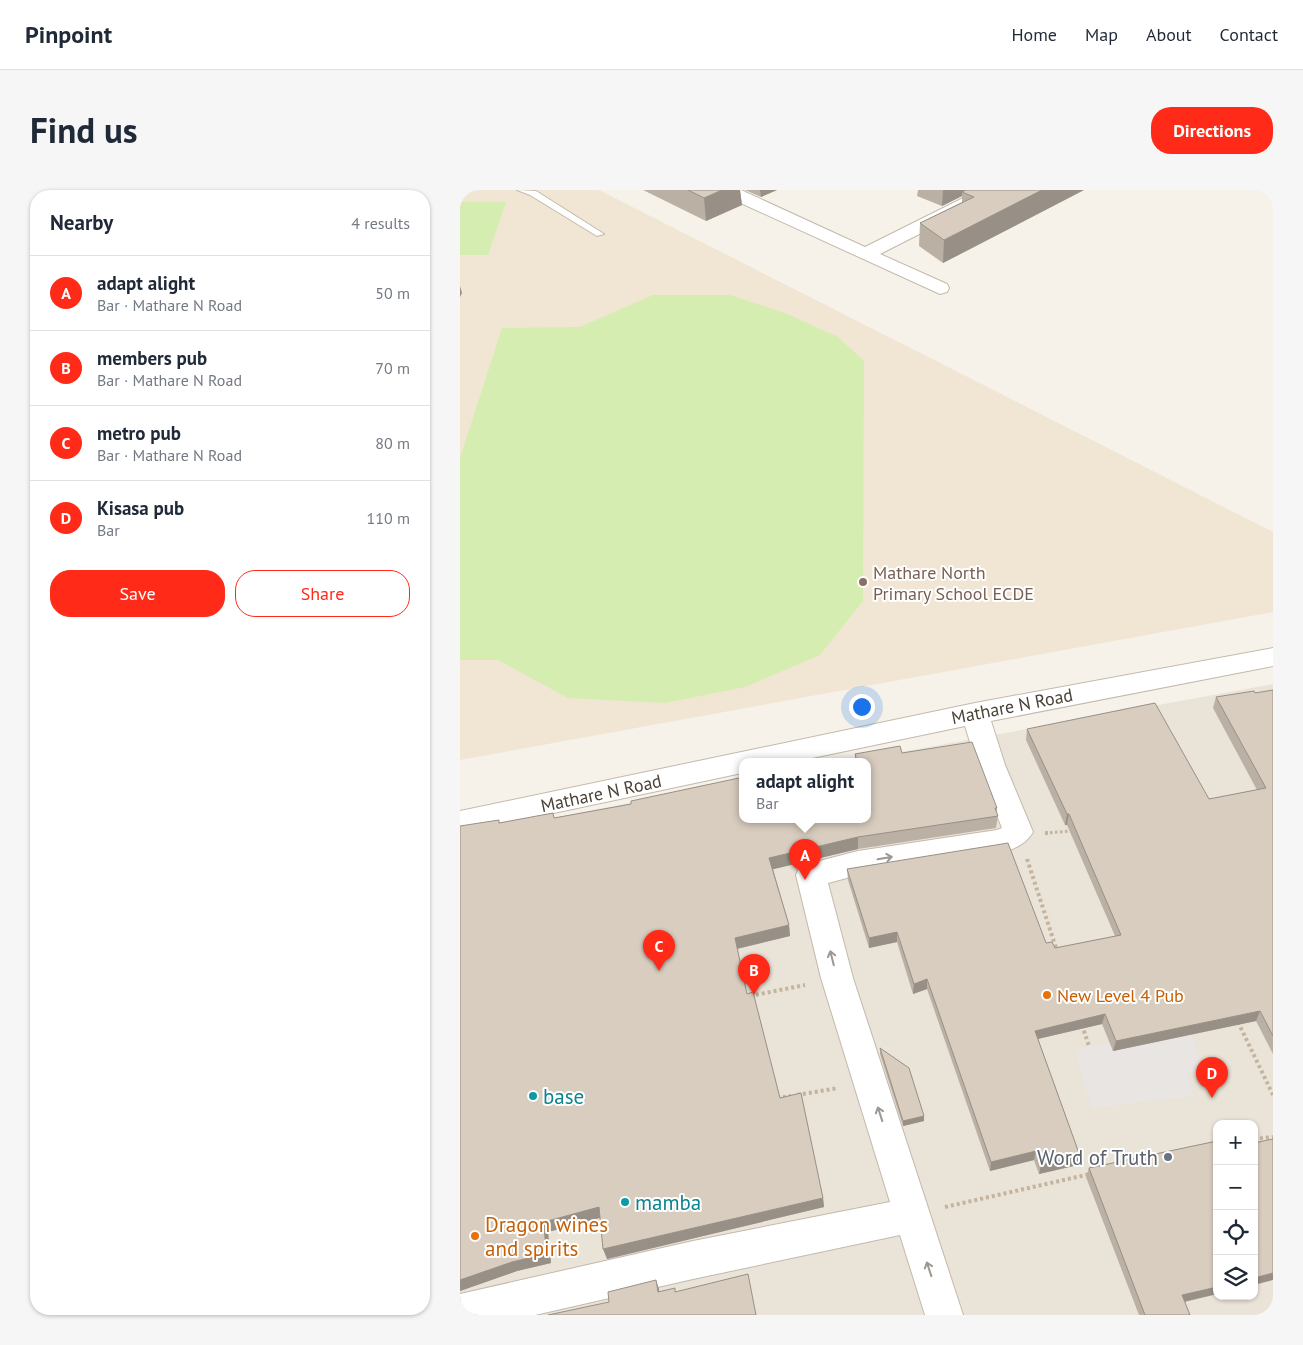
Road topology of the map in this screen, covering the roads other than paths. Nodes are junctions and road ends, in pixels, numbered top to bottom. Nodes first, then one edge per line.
1 (521, 190) edge
2 (727, 190) edge
3 (992, 190) edge
4 (600, 234) dead end
5 (868, 253) junction
6 (940, 288) dead end
7 (1273, 657) edge
8 (975, 713) junction
9 (765, 758) edge
10 (739, 764) edge
11 (460, 822) edge
12 (912, 1215) junction
13 (460, 1313) edge
14 (944, 1315) edge

1 - 4 lane
2 - 5 street
3 - 5 street
5 - 6 street
7 - 8 street, Mathare N Road
8 - 9 street, Mathare N Road
12 -> 8 street
10 - 11 street, Mathare N Road
12 - 13 street
14 -> 12 street

